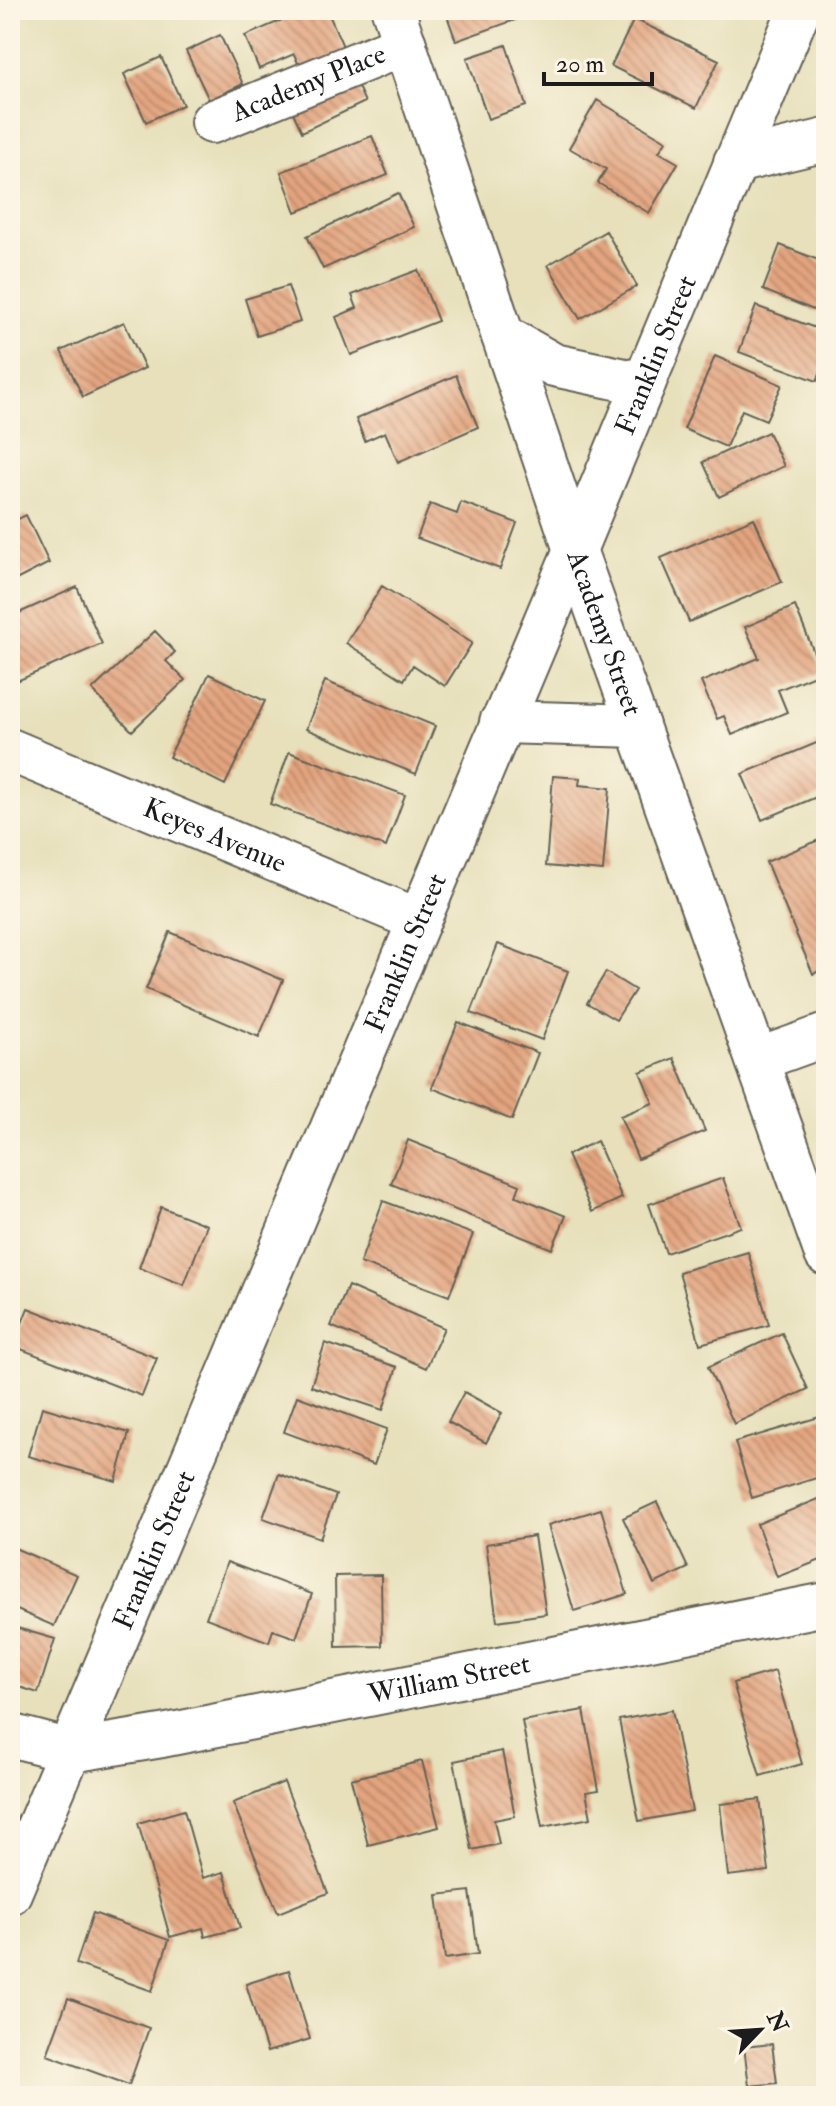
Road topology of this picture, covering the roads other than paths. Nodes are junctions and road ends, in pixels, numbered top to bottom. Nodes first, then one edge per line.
1 (799, 10) edge
2 (399, 27) edge
3 (212, 122) dead end
4 (826, 140) edge
5 (735, 162) junction
6 (503, 336) junction
7 (644, 384) junction
8 (575, 550) junction
9 (501, 722) junction
10 (638, 726) junction
11 (10, 750) edge
12 (418, 920) junction
13 (826, 1035) edge
14 (757, 1060) junction
15 (826, 1254) edge
16 (826, 1604) edge
17 (10, 1735) edge
18 (71, 1751) junction
19 (10, 1893) edge

1 - 5 street, Franklin Street
2 - 3 street, Academy Place
2 - 6 street, Academy Street
4 - 5 street
5 - 7 street, Franklin Street
6 - 7 street
6 - 8 street, Academy Street
7 - 8 street, Franklin Street
8 - 9 street, Franklin Street
8 - 10 street, Academy Street
9 - 10 street
9 - 12 street, Franklin Street
10 - 14 street, Academy Street
11 - 12 street, Keyes Avenue
12 - 18 street, Franklin Street
13 - 14 street
14 - 15 street, Academy Street
16 - 18 street, William Street
17 - 18 street
18 - 19 street, Franklin Street

